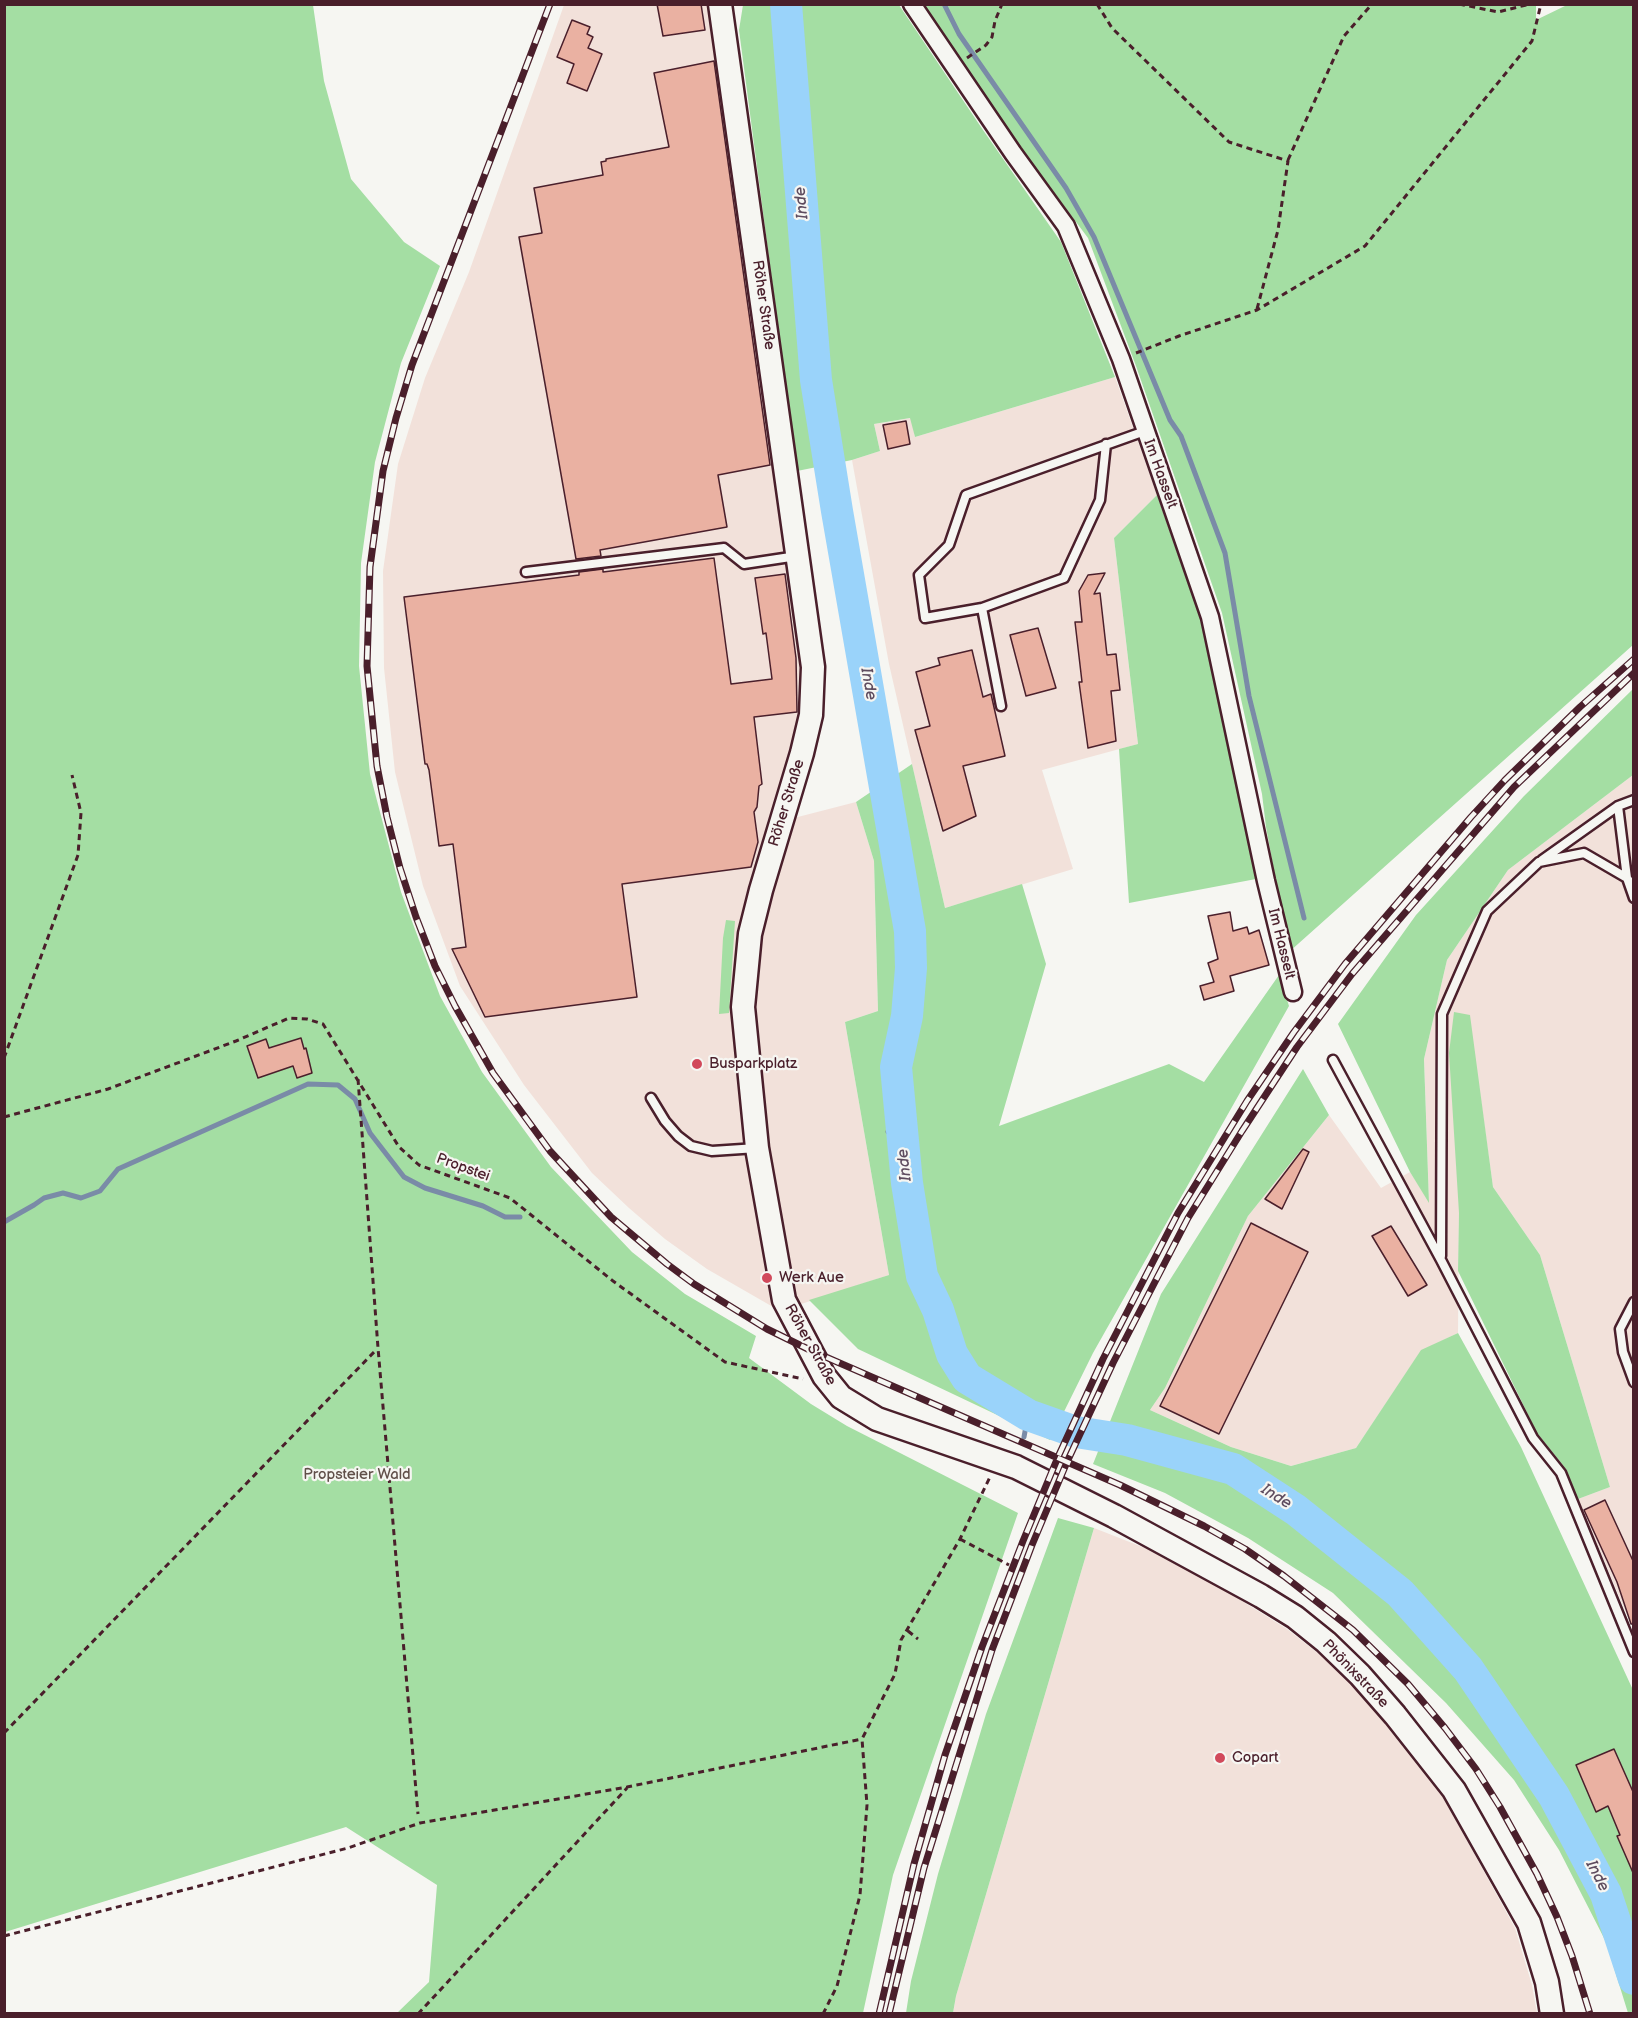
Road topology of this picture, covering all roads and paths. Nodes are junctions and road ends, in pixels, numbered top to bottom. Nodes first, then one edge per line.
1 (720, 4) edge
2 (912, 4) edge
3 (1002, 4) edge
4 (1097, 4) edge
5 (1372, 4) edge
6 (1459, 4) edge
7 (1530, 4) edge
8 (1541, 4) edge
9 (969, 57) dead end
10 (1288, 161) junction
11 (1257, 310) junction
12 (1136, 353) dead end
13 (1145, 430) junction
14 (1106, 444) junction
15 (798, 556) junction
16 (526, 572) dead end
17 (982, 608) junction
18 (1001, 706) dead end
19 (72, 775) dead end
20 (1634, 800) edge
21 (1618, 806) junction
22 (1539, 862) junction
23 (1627, 878) junction
24 (1634, 888) edge
25 (1634, 898) edge
26 (1293, 992) dead end
27 (4, 1058) edge
28 (1333, 1060) dead end
29 (358, 1077) junction
30 (651, 1098) dead end
31 (4, 1117) edge
32 (757, 1148) junction
33 (1441, 1260) junction
34 (1634, 1302) edge
35 (378, 1348) junction
36 (806, 1371) dead end
37 (1634, 1382) edge
38 (1006, 1463) junction
39 (960, 1539) junction
40 (1009, 1565) dead end
41 (908, 1632) junction
42 (918, 1639) dead end
43 (1634, 1652) edge
44 (4, 1733) edge
45 (862, 1738) junction
46 (627, 1787) junction
47 (418, 1815) dead end
48 (4, 1936) edge
49 (418, 2013) edge
50 (823, 2013) edge
51 (1552, 2013) edge

1 - 15 main road, Röher Straße
2 - 13 street, Im Hasselt
3 - 9 path
4 - 10 path
5 - 10 path
6 - 7 path
8 - 11 path
10 - 11 path
11 - 12 path
13 - 14 lane
13 - 26 street, Im Hasselt
14 - 17 lane
14 - 17 lane
15 - 16 lane
15 - 32 main road, Röher Straße
17 - 18 lane
19 - 27 path
20 - 21 lane
21 - 22 lane
21 - 23 lane
22 - 23 lane
22 - 33 lane
23 - 24 lane
23 - 25 lane
28 - 33 lane
29 - 31 path, Propstei
29 - 35 path
29 - 36 path, Propstei
30 - 32 lane
32 - 38 main road, Röher Straße
33 - 43 lane
34 - 37 lane
35 - 44 path
35 - 47 path
38 - 39 path
38 - 51 main road, Phönixstraße
39 - 40 path
39 - 41 path
41 - 42 path
41 - 45 path
45 - 46 path
45 - 50 path
46 - 48 path
46 - 49 path

